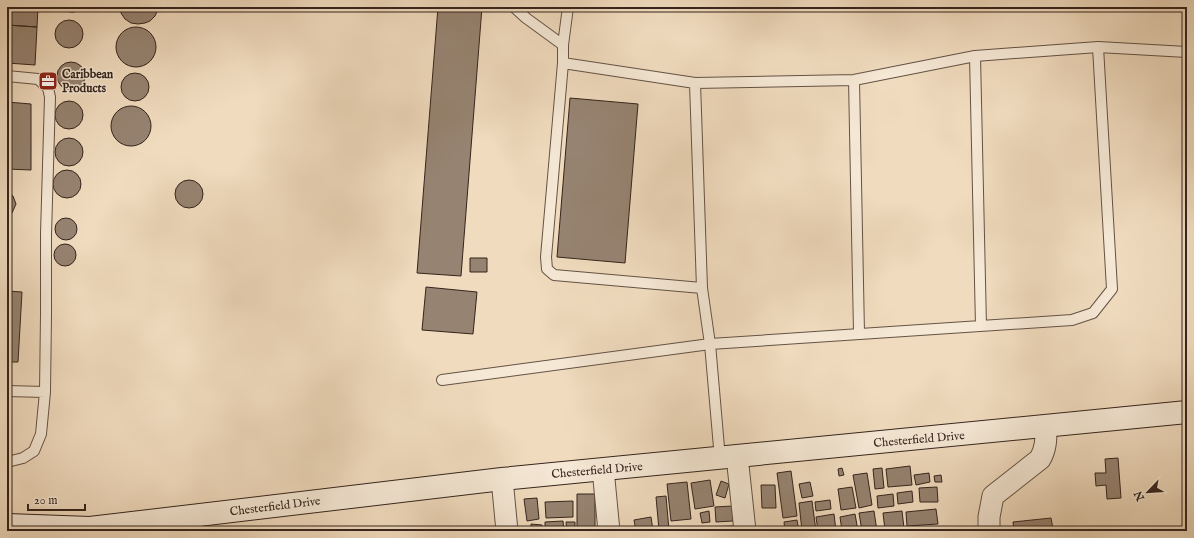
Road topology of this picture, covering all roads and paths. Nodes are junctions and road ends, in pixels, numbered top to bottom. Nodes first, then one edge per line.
1 (514, 7) edge
2 (568, 7) edge
3 (563, 45) junction
4 (1098, 47) junction
5 (1187, 52) edge
6 (975, 56) junction
7 (563, 62) junction
8 (7, 76) edge
9 (854, 80) junction
10 (695, 83) junction
11 (702, 288) junction
12 (981, 326) junction
13 (859, 333) junction
14 (710, 344) junction
15 (442, 380) dead end
16 (7, 391) edge
17 (45, 392) junction
18 (1187, 412) edge
19 (1046, 427) junction
20 (728, 458) junction
21 (7, 462) edge
22 (603, 469) junction
23 (502, 479) junction
24 (197, 523) edge
25 (7, 525) edge
26 (507, 531) edge
27 (609, 531) edge
28 (745, 531) edge
29 (990, 531) edge

1 - 3 lane
2 - 3 lane
3 - 7 lane
4 - 5 lane
4 - 6 lane
4 - 12 lane
6 - 9 lane
6 - 12 lane
7 - 10 lane
7 - 11 lane
8 - 17 lane
9 - 10 lane
9 - 13 lane
10 - 11 lane
11 - 14 lane
12 - 13 lane
13 - 14 lane
14 - 15 lane
14 - 20 lane
16 - 17 lane
17 - 21 lane
18 - 19 street, Chesterfield Drive
19 - 20 street, Chesterfield Drive
19 - 29 street
20 - 22 street, Chesterfield Drive
20 - 28 street
22 - 23 street, Chesterfield Drive
22 - 27 street
23 - 24 street, Chesterfield Drive
23 - 26 street
24 - 25 street, Chesterfield Drive

